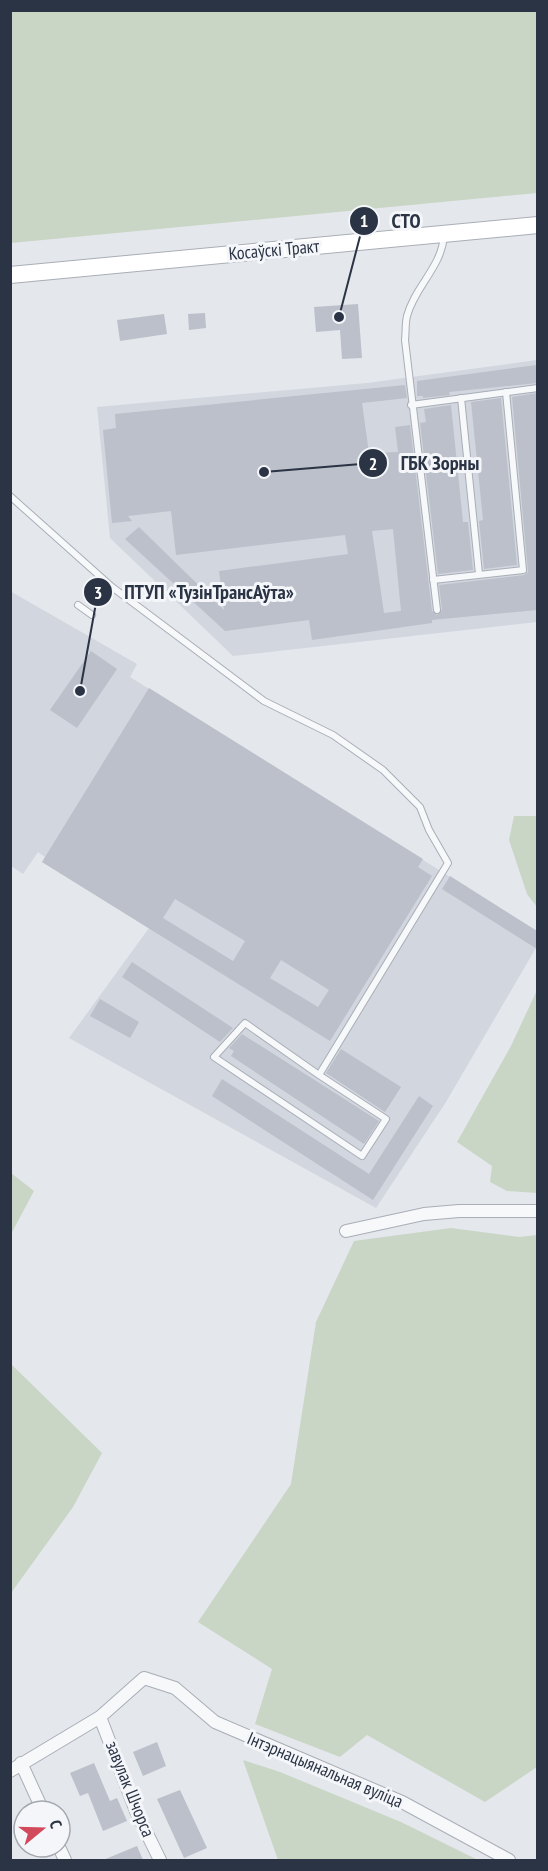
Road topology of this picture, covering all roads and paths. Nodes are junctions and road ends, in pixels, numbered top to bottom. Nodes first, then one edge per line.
1 (537, 225) edge
2 (444, 234) junction
3 (10, 275) edge
4 (537, 388) edge
5 (506, 392) junction
6 (461, 398) junction
7 (411, 405) junction
8 (10, 496) edge
9 (479, 574) junction
10 (433, 580) junction
11 (78, 605) dead end
12 (437, 610) dead end
13 (92, 615) dead end
14 (319, 1075) junction
15 (537, 1211) edge
16 (346, 1230) dead end
17 (100, 1717) junction
18 (21, 1763) junction
19 (10, 1771) edge
20 (38, 1799) edge
21 (160, 1860) edge
22 (509, 1860) edge

1 - 2 main road, Косаўскі Тракт
2 - 3 main road, Косаўскі Тракт
2 - 7 lane
4 - 5 lane
5 - 6 lane
5 - 9 lane
6 - 7 lane
6 - 9 lane
7 - 10 lane
8 - 14 lane
9 - 10 lane
10 - 12 lane
11 - 13 lane
14 - 14 lane
15 - 16 street
17 - 18 street
17 - 21 street, завулак Шчорса
17 - 22 street, Інтэрнацыянальная вуліца
18 - 19 street
18 - 20 street

